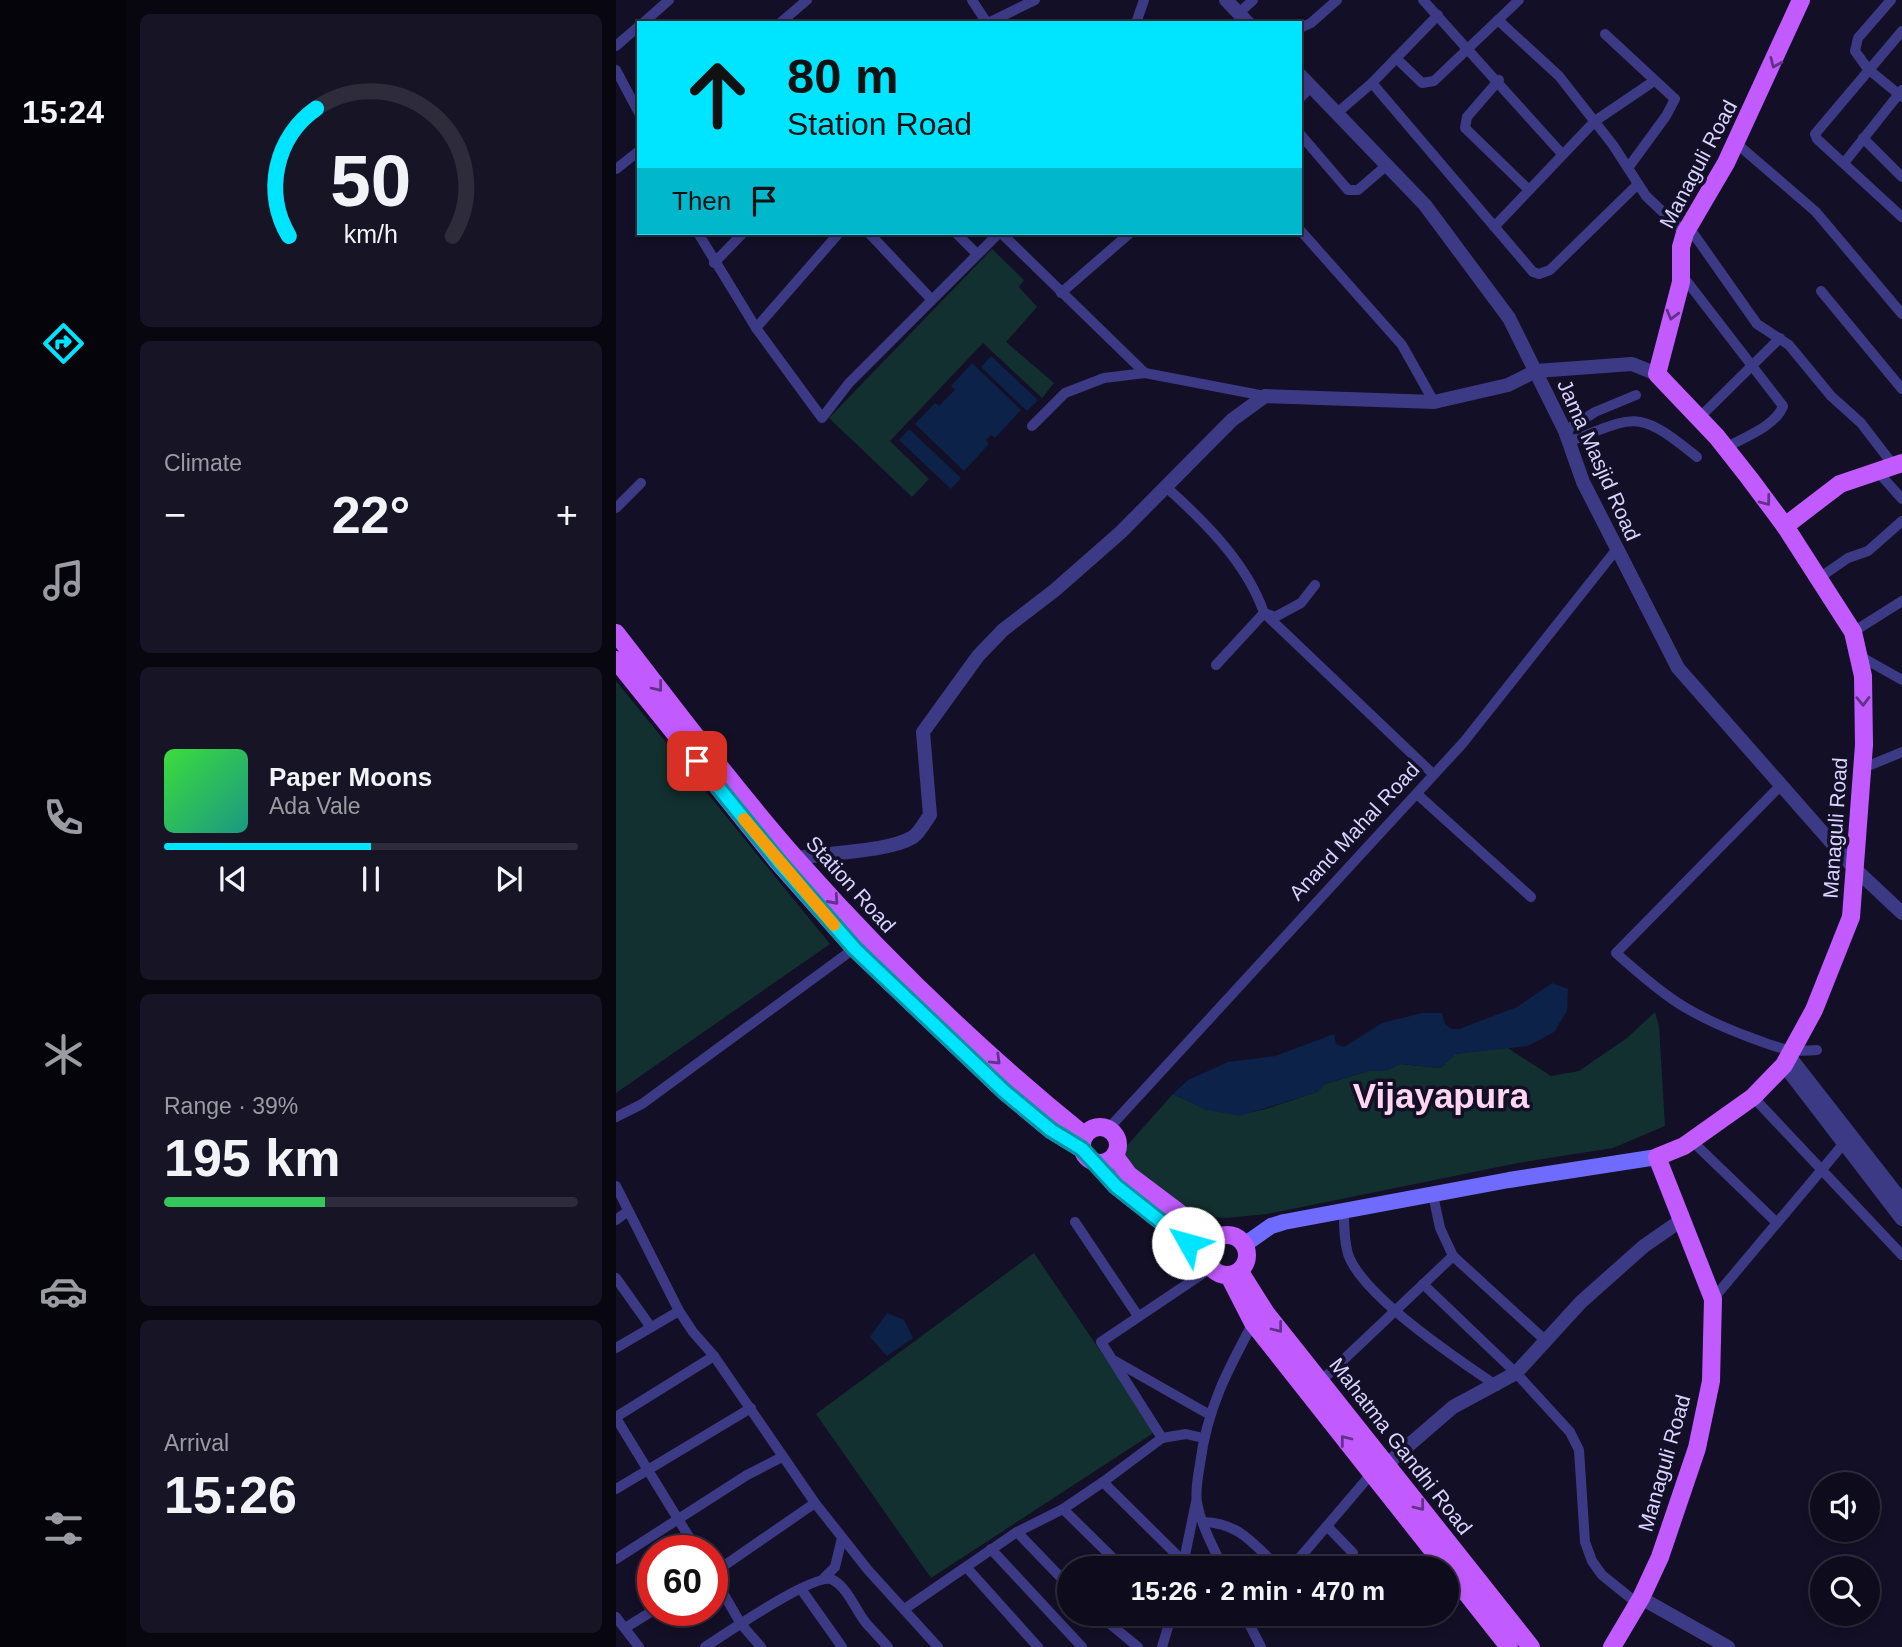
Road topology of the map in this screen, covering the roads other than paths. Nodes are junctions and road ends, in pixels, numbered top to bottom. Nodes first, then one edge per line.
1 (668, 0) edge
2 (807, 0) edge
3 (972, 0) edge
4 (1035, 0) edge
5 (1143, 0) edge
6 (1226, 0) edge
7 (1252, 0) edge
8 (1337, 0) edge
9 (1423, 0) edge
10 (1519, 0) edge
11 (1801, 0) edge
12 (1891, 0) edge
13 (1438, 15) junction
14 (1244, 18) edge
15 (1498, 20) junction
16 (644, 21) edge
17 (782, 21) edge
18 (987, 21) edge
19 (992, 21) edge
20 (1137, 21) edge
21 (1302, 27) edge
22 (637, 28) edge
23 (1902, 31) edge
24 (1605, 34) dead end
25 (616, 46) edge
26 (1469, 47) junction
27 (1396, 58) junction
28 (616, 69) edge
29 (1868, 69) junction
30 (1302, 77) edge
31 (1499, 80) junction
32 (1654, 81) junction
33 (1372, 83) junction
34 (1312, 86) junction
35 (1901, 94) edge
36 (1302, 96) edge
37 (637, 109) edge
38 (1337, 113) junction
39 (1595, 121) junction
40 (1302, 136) edge
41 (1863, 138) junction
42 (1736, 143) junction
43 (637, 153) edge
44 (1562, 154) junction
45 (1844, 163) junction
46 (1387, 165) junction
47 (1628, 168) junction
48 (616, 169) edge
49 (1902, 177) edge
50 (1638, 184) junction
51 (1529, 190) junction
52 (1902, 217) edge
53 (1494, 227) junction
54 (1687, 230) junction
55 (1302, 232) edge
56 (699, 235) edge
57 (741, 235) edge
58 (837, 235) edge
59 (871, 235) edge
60 (958, 235) edge
61 (998, 235) edge
62 (1002, 235) edge
63 (1128, 235) edge
64 (976, 253) junction
65 (714, 263) junction
66 (1681, 274) junction
67 (1821, 291) dead end
68 (1061, 293) junction
69 (932, 299) junction
70 (1902, 314) edge
71 (756, 328) junction
72 (1780, 338) junction
73 (1752, 363) junction
74 (1536, 372) junction
75 (1145, 373) junction
76 (1657, 374) junction
77 (1902, 389) edge
78 (1265, 396) junction
79 (1636, 396) dead end
80 (1434, 402) junction
81 (1699, 418) junction
82 (1032, 426) dead end
83 (1566, 436) junction
84 (1725, 448) junction
85 (1697, 457) dead end
86 (1891, 467) edge
87 (641, 483) dead end
88 (1165, 486) junction
89 (1902, 499) edge
90 (618, 501) edge
91 (1902, 521) edge
92 (1785, 526) junction
93 (1616, 550) junction
94 (1819, 578) junction
95 (1315, 585) dead end
96 (1900, 607) edge
97 (1264, 613) junction
98 (1853, 632) junction
99 (616, 633) edge
100 (1858, 655) junction
101 (616, 660) edge
102 (1216, 665) dead end
103 (1902, 680) edge
104 (1902, 752) edge
105 (1861, 769) junction
106 (1433, 774) junction
107 (1781, 785) junction
108 (1417, 794) junction
109 (787, 860) junction
110 (1853, 867) junction
111 (1531, 898) dead end
112 (1902, 913) edge
113 (861, 943) junction
114 (1817, 1050) dead end
115 (1788, 1058) junction
116 (1753, 1097) junction
117 (616, 1117) edge
118 (1109, 1128) junction
119 (1692, 1141) junction
120 (1083, 1142) junction
121 (1845, 1142) junction
122 (1115, 1156) junction
123 (1657, 1157) junction
124 (1096, 1163) junction
125 (1821, 1170) junction
126 (616, 1186) edge
127 (1433, 1195) junction
128 (1902, 1201) edge
129 (628, 1210) junction
130 (1344, 1211) junction
131 (1683, 1219) junction
132 (1902, 1219) edge
133 (616, 1220) edge
134 (1075, 1222) dead end
135 (1777, 1223) junction
136 (1214, 1240) junction
137 (1244, 1245) junction
138 (1902, 1255) edge
139 (1453, 1256) junction
140 (1209, 1263) junction
141 (1235, 1274) junction
142 (616, 1278) edge
143 (1423, 1284) junction
144 (1713, 1298) junction
145 (1394, 1309) junction
146 (679, 1311) junction
147 (1138, 1316) junction
148 (1253, 1323) junction
149 (650, 1326) junction
150 (1546, 1341) junction
151 (616, 1348) edge
152 (714, 1356) junction
153 (1112, 1360) junction
154 (1516, 1373) junction
155 (1321, 1381) junction
156 (1497, 1386) junction
157 (751, 1408) junction
158 (1210, 1415) junction
159 (616, 1417) edge
160 (1163, 1438) junction
161 (1203, 1438) junction
162 (782, 1457) junction
163 (647, 1469) junction
164 (1379, 1469) junction
165 (1103, 1482) junction
166 (616, 1489) edge
167 (1197, 1500) junction
168 (815, 1503) junction
169 (1063, 1509) junction
170 (679, 1521) junction
171 (1203, 1522) junction
172 (1327, 1526) junction
173 (1017, 1532) junction
174 (688, 1535) edge
175 (842, 1538) junction
176 (991, 1549) junction
177 (1353, 1553) dead end
178 (1112, 1556) edge
179 (1174, 1556) edge
180 (1185, 1556) edge
181 (1218, 1556) edge
182 (1266, 1556) edge
183 (1301, 1556) edge
184 (616, 1559) edge
185 (728, 1563) edge
186 (968, 1569) junction
187 (1057, 1574) edge
188 (824, 1578) junction
189 (801, 1589) junction
190 (1639, 1601) junction
191 (728, 1602) edge
192 (906, 1608) junction
193 (616, 1617) edge
194 (637, 1621) edge
195 (741, 1624) junction
196 (1113, 1626) edge
197 (1168, 1626) edge
198 (1250, 1626) edge
199 (625, 1628) junction
200 (639, 1647) edge
201 (705, 1647) edge
202 (761, 1647) edge
203 (842, 1647) edge
204 (888, 1647) edge
205 (938, 1647) edge
206 (1038, 1647) edge
207 (1082, 1647) edge
208 (1138, 1647) edge
209 (1162, 1647) edge
210 (1261, 1647) edge
211 (1501, 1647) edge
212 (1509, 1647) edge
213 (1531, 1647) edge
214 (1612, 1647) edge
215 (1728, 1647) edge

1 - 16 street
2 - 17 street
3 - 18 street
4 - 19 street
5 - 20 street
6 - 14 street
7 - 14 street
8 - 21 street
9 - 13 street
10 - 15 street
11 -> 42 main road, Managuli Road
12 - 29 street
13 - 26 street
13 - 27 street
15 - 26 street
15 - 39 street
22 - 25 street
23 - 29 street
24 - 32 street
26 - 27 street
26 - 31 street
27 - 33 street
28 - 37 street
29 - 35 street
29 - 45 street
30 - 34 street, Jama Masjid Road
31 - 44 street
31 - 51 street
32 - 39 street
32 - 47 street
33 - 38 street
33 - 53 street
34 - 36 street
34 - 38 street, Jama Masjid Road
35 - 41 street
38 - 46 street, Jama Masjid Road
39 - 44 street
39 - 47 street
40 - 46 street
41 - 45 street
41 - 49 street
42 - 54 main road, Managuli Road
42 - 70 street
43 - 48 street
44 - 51 street
45 - 52 street
46 - 74 street, Jama Masjid Road
47 - 50 street
50 - 53 street
50 - 54 street
51 - 53 street
54 - 66 main road, Managuli Road
54 - 72 street
55 - 80 street
56 - 65 street
57 - 65 street
58 - 71 street
59 - 69 street
60 - 64 street
61 - 64 street
62 - 68 street
63 - 68 street
64 - 69 street
65 - 71 street
66 - 73 street
66 -> 76 main road, Managuli Road
67 - 77 street
68 - 75 street
69 - 71 street
72 - 73 street
72 - 86 street
73 - 81 street
73 - 84 street
74 - 76 street
74 - 80 street
74 - 83 street, Jama Masjid Road
75 - 78 street
75 - 82 street
76 - 81 main road, Managuli Road
78 - 80 street
78 - 88 street
79 - 83 street
81 - 84 main road, Managuli Road
83 - 85 street
83 - 93 street, Jama Masjid Road
84 -> 92 main road, Managuli Road
86 - 89 street
86 - 92 main road
87 - 90 street
88 - 97 street
88 - 109 street
91 - 94 street
92 - 94 main road, Managuli Road
93 - 106 street, Anand Mahal Road
93 - 107 street, Jama Masjid Road
94 - 98 main road, Managuli Road
95 - 97 street
96 - 98 street
97 - 102 street
97 - 106 street
98 - 100 main road, Managuli Road
99 -> 109 main road, Station Road
100 - 103 street
100 -> 105 main road, Managuli Road
101 - 109 main road, Station Road
104 - 105 street
105 - 110 main road, Managuli Road
106 - 108 street, Anand Mahal Road
107 - 110 street, Jama Masjid Road
107 - 115 street
108 - 111 street
108 - 118 street, Anand Mahal Road
109 - 113 main road, Station Road
110 - 112 street, Jama Masjid Road
110 - 115 main road, Managuli Road
113 - 117 street
113 - 120 main road, Station Road
114 - 115 street
115 - 116 main road, Managuli Road
115 - 121 street
115 - 128 street
116 - 119 main road, Managuli Road
116 - 125 street
118 - 120 main road
118 - 122 main road
119 - 123 main road, Managuli Road
119 - 135 street
120 - 124 main road
121 - 125 street
121 - 132 street
122 - 124 main road
122 - 136 main road
123 - 127 main road
123 - 131 main road, Managuli Road
124 - 140 main road
125 - 135 street
125 - 138 street
126 - 129 street
127 - 130 main road
127 - 139 street
129 - 133 street
129 - 146 street
130 - 137 main road
130 - 145 street
131 - 144 main road, Managuli Road
131 - 150 street
134 - 147 street
135 - 144 street
136 - 137 main road
136 - 140 main road
137 - 141 main road
139 - 143 street
139 - 150 street
140 - 141 main road
140 - 147 street
141 - 148 main road, Mahatma Gandhi Road
141 -> 155 main road, Mahatma Gandhi Road
142 - 149 street
143 - 145 street
143 - 154 street
144 - 190 main road, Managuli Road
145 - 155 street
145 - 156 street
146 - 149 street
146 - 152 street
147 - 153 street
148 - 158 street
164 -> 148 main road, Mahatma Gandhi Road
149 - 151 street
150 - 154 street
152 - 157 street
152 - 159 street
153 - 158 street
153 - 160 street
154 - 156 street
154 - 190 street
155 - 164 main road, Mahatma Gandhi Road
156 - 164 street
157 - 162 street
157 - 163 street
158 - 161 street
159 - 163 street
160 - 161 street
160 - 165 street
161 - 167 street
162 - 168 street
162 - 170 street
163 - 166 street
163 - 170 street
164 - 172 street
164 - 212 main road, Mahatma Gandhi Road
164 -> 213 main road, Mahatma Gandhi Road
165 - 169 street
165 - 179 street
167 - 171 street
167 - 180 street
168 - 175 street
168 - 185 street
169 - 173 street
169 - 178 street
170 - 174 street
170 - 184 street
171 - 181 street
171 - 182 street
172 - 177 street
172 - 183 street
173 - 176 street
173 - 187 street
175 - 188 street
175 - 192 street
176 - 186 street
176 - 207 street
186 - 192 street
186 - 206 street
188 - 189 street
188 - 204 street
189 - 195 street
189 - 203 street
190 - 214 main road, Managuli Road
190 - 215 street
191 - 195 street
192 - 205 street
193 - 199 street
194 - 199 street
195 - 201 street
195 - 202 street
196 - 208 street
197 - 209 street
198 - 210 street
199 - 200 street
211 - 212 main road

